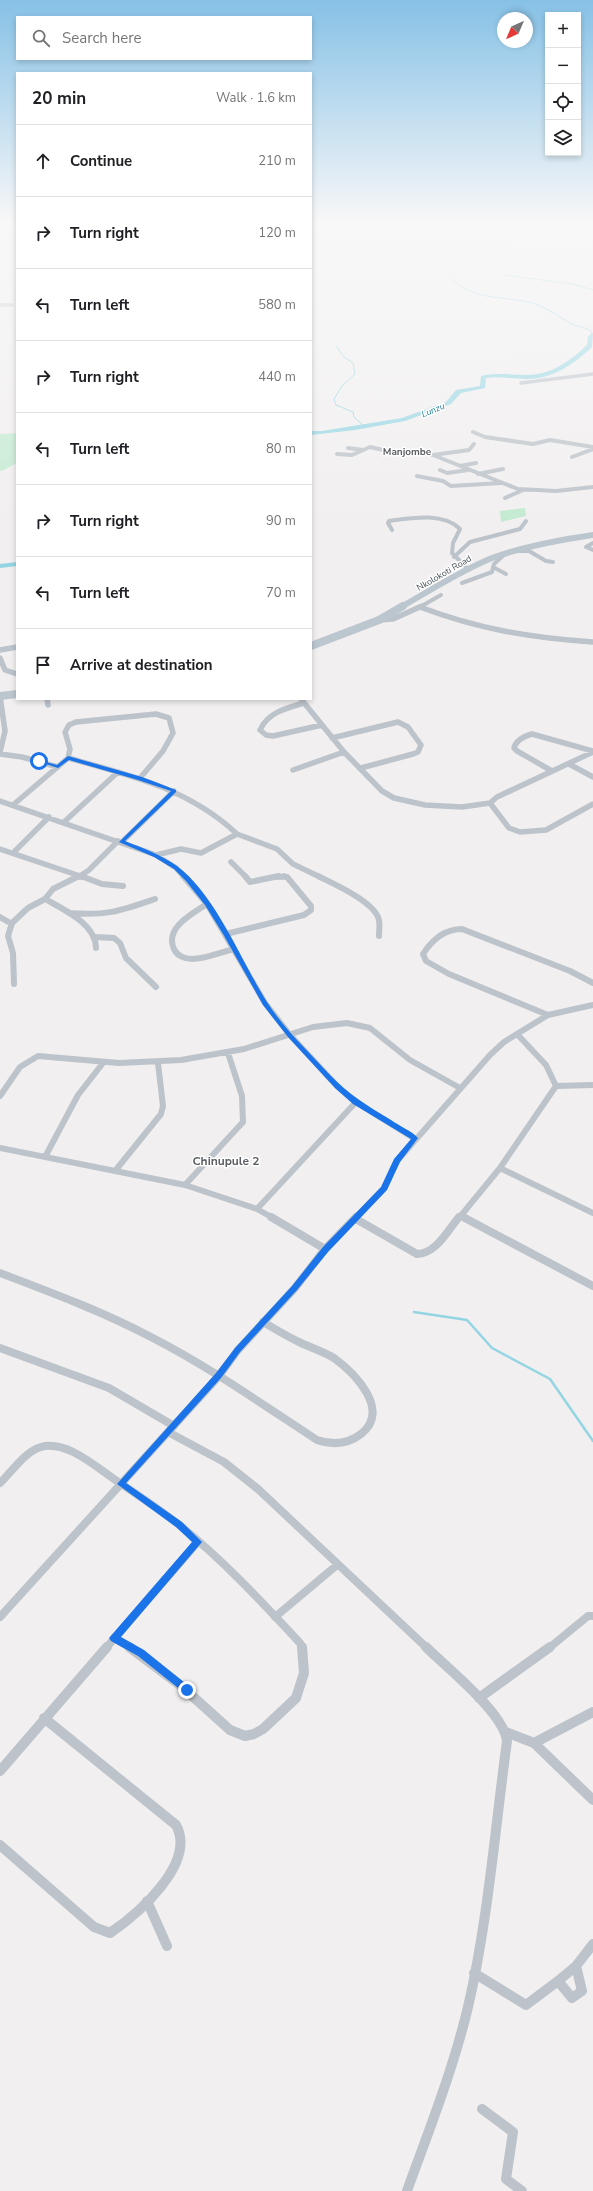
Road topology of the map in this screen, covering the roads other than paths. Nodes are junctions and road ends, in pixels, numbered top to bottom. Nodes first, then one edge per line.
1 (593, 374) edge
2 (522, 383) dead end
3 (473, 432) dead end
4 (474, 444) dead end
5 (348, 448) dead end
6 (593, 448) edge
7 (363, 450) junction
8 (337, 454) dead end
9 (433, 455) junction
10 (572, 458) dead end
11 (476, 463) dead end
12 (460, 466) junction
13 (504, 469) dead end
14 (440, 470) dead end
15 (468, 470) junction
16 (478, 474) junction
17 (417, 476) dead end
18 (501, 483) junction
19 (593, 487) edge
20 (523, 490) junction
21 (505, 498) dead end
22 (526, 521) dead end
23 (392, 530) dead end
24 (593, 535) edge
25 (593, 543) edge
26 (514, 550) junction
27 (593, 550) edge
28 (506, 553) junction
29 (454, 557) junction
30 (553, 562) dead end
31 (493, 567) junction
32 (468, 569) junction
33 (506, 574) dead end
34 (462, 583) dead end
35 (441, 596) dead end
36 (420, 607) junction
37 (379, 620) junction
38 (593, 642) edge
39 (312, 646) edge
40 (16, 647) edge
41 (0, 650) edge
42 (0, 658) edge
43 (16, 674) edge
44 (16, 694) edge
45 (0, 696) edge
46 (47, 700) edge
47 (303, 701) edge
48 (48, 705) dead end
49 (322, 725) junction
50 (3, 730) edge
51 (332, 738) junction
52 (344, 752) junction
53 (593, 752) edge
54 (0, 753) edge
55 (68, 758) junction
56 (569, 764) junction
57 (58, 767) junction
58 (361, 768) junction
59 (293, 770) dead end
60 (552, 771) junction
61 (118, 772) junction
62 (593, 777) edge
63 (140, 778) junction
64 (174, 791) junction
65 (0, 801) edge
66 (490, 803) junction
67 (593, 804) edge
68 (12, 805) junction
69 (49, 817) junction
70 (64, 822) junction
71 (237, 834) junction
72 (120, 841) junction
73 (0, 848) edge
74 (13, 853) junction
75 (156, 856) junction
76 (231, 862) dead end
77 (80, 876) junction
78 (122, 886) dead end
79 (45, 899) junction
80 (155, 900) dead end
81 (207, 904) junction
82 (69, 913) junction
83 (0, 917) edge
84 (12, 924) junction
85 (226, 934) junction
86 (379, 936) dead end
87 (95, 937) junction
88 (96, 948) dead end
89 (234, 949) junction
90 (593, 983) edge
91 (14, 984) dead end
92 (156, 986) dead end
93 (593, 1005) edge
94 (548, 1015) junction
95 (517, 1034) junction
96 (290, 1035) junction
97 (228, 1053) junction
98 (103, 1063) junction
99 (158, 1063) junction
100 (593, 1085) edge
101 (556, 1086) junction
102 (460, 1088) junction
103 (0, 1096) edge
104 (356, 1102) junction
105 (415, 1138) junction
106 (0, 1148) edge
107 (45, 1157) junction
108 (500, 1168) junction
109 (115, 1171) junction
110 (185, 1186) junction
111 (257, 1209) junction
112 (593, 1213) edge
113 (461, 1216) junction
114 (356, 1219) junction
115 (325, 1250) junction
116 (0, 1273) edge
117 (593, 1286) edge
118 (263, 1322) junction
119 (0, 1348) edge
120 (219, 1376) junction
121 (171, 1429) junction
122 (0, 1483) edge
123 (121, 1484) junction
124 (198, 1542) junction
125 (337, 1565) junction
126 (593, 1616) edge
127 (0, 1617) edge
128 (275, 1617) junction
129 (114, 1638) junction
130 (479, 1698) junction
131 (593, 1712) edge
132 (44, 1718) junction
133 (506, 1732) junction
134 (534, 1743) junction
135 (0, 1771) edge
136 (593, 1800) edge
137 (0, 1845) edge
138 (147, 1901) junction
139 (593, 1944) edge
140 (167, 1946) dead end
141 (576, 1966) junction
142 (474, 1973) junction
143 (558, 1981) junction
144 (482, 2109) dead end
145 (407, 2191) edge
146 (522, 2191) edge

1 - 2 street
3 - 6 street
4 - 9 street
5 - 7 street
6 - 10 street
7 - 8 street
7 - 9 street
9 - 12 street
11 - 12 street
12 - 15 street
13 - 16 street
14 - 15 street
15 - 16 street
16 - 18 street
17 - 18 street
18 - 20 street
19 - 20 street
20 - 21 street
22 - 29 street
23 - 29 street
24 - 26 main road, Nkolokoti Road
25 - 27 street
26 - 28 main road, Nkolokoti Road
26 - 30 street
28 - 31 street
28 - 32 main road, Nkolokoti Road
29 - 32 street
31 - 33 street
31 - 34 street
32 - 37 main road, Nkolokoti Road
35 - 36 street
36 - 37 street
36 - 38 street
37 - 39 main road, Nkolokoti Road
40 - 41 street
42 - 43 street
44 - 45 main road
45 - 50 street
46 - 48 street
47 - 49 street
47 - 49 street
49 - 51 street
50 - 54 street
51 - 52 street
51 - 58 street
52 - 58 street
52 - 59 street
53 - 56 street
53 - 60 street
54 - 57 street
55 - 57 street
55 - 61 street
55 - 63 street
56 - 60 street
56 - 62 street
57 - 68 street
58 - 66 street
60 - 66 street
61 - 63 street
61 - 70 street
63 - 64 street
64 - 71 street
64 - 72 street
65 - 68 street
66 - 67 street
68 - 69 street
69 - 70 street
69 - 74 street
70 - 72 street
71 - 75 street
71 - 86 street
72 - 75 street
72 - 77 street
73 - 74 street
74 - 77 street
75 - 81 street
76 - 85 street
77 - 78 street
77 - 79 street
79 - 82 street
79 - 84 street
80 - 82 street
81 - 85 street
81 - 89 street
82 - 87 street
83 - 84 street
84 - 91 street
85 - 89 street
87 - 88 street
87 - 92 street
89 - 96 street
90 - 94 street
93 - 94 street
94 - 95 street
95 - 101 street
95 - 102 street
96 - 97 street
96 - 102 street
96 - 104 street
97 - 99 street
97 - 110 street
98 - 99 street
98 - 103 street
98 - 107 street
99 - 109 street
100 - 101 street
101 - 108 street
102 - 105 street
104 - 105 street
104 - 111 street
105 - 114 street
106 - 107 street
107 - 109 street
108 - 112 street
108 - 113 street
109 - 110 street
110 - 111 street
111 - 115 street
113 - 114 street
113 - 117 street
114 - 115 street
115 - 118 street
116 - 120 street
118 - 120 street
118 - 120 street
119 - 121 street
120 - 121 street
121 - 123 street
121 - 125 street
122 - 123 street
123 - 124 street
123 - 127 street
124 - 128 street
124 - 129 street
125 - 128 street
125 - 130 street
126 - 130 street
128 - 129 street
129 - 132 street
130 - 133 street
131 - 134 street
132 - 135 street
132 - 138 street
133 - 134 street
133 - 142 street
134 - 136 street
137 - 138 street
138 - 140 street
139 - 141 street
141 - 143 street
141 - 143 street
142 - 143 street
142 - 145 street
144 - 146 street

